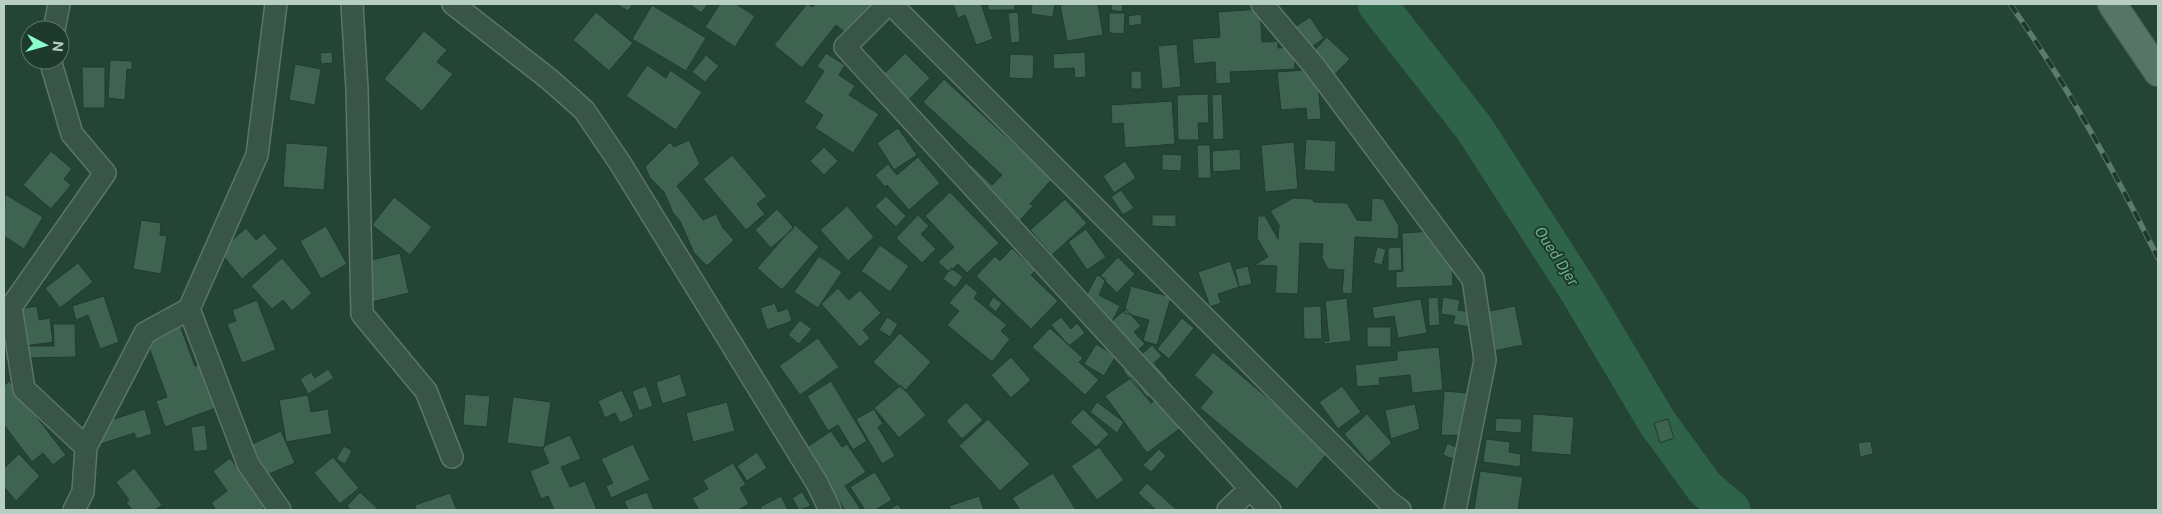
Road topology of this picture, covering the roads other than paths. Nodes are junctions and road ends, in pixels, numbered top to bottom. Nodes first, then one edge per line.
1 (59, 4) edge
2 (276, 4) edge
3 (352, 4) edge
4 (453, 4) edge
5 (890, 4) edge
6 (1262, 4) edge
7 (2112, 4) edge
8 (56, 20) edge
9 (53, 70) edge
10 (2158, 72) edge
11 (189, 309) junction
12 (86, 447) junction
13 (452, 457) dead end
14 (1250, 489) junction
15 (74, 510) edge
16 (280, 510) edge
17 (830, 510) edge
18 (1228, 510) edge
19 (1270, 510) edge
20 (1400, 510) edge
21 (1455, 510) edge

1 - 8 street
2 - 11 street
3 - 13 street
4 - 17 street
5 - 14 street
5 - 20 street
6 - 21 street
7 - 10 main road
9 - 12 street
11 - 12 street
11 - 16 street
12 - 15 street
14 - 18 street
14 - 19 street

